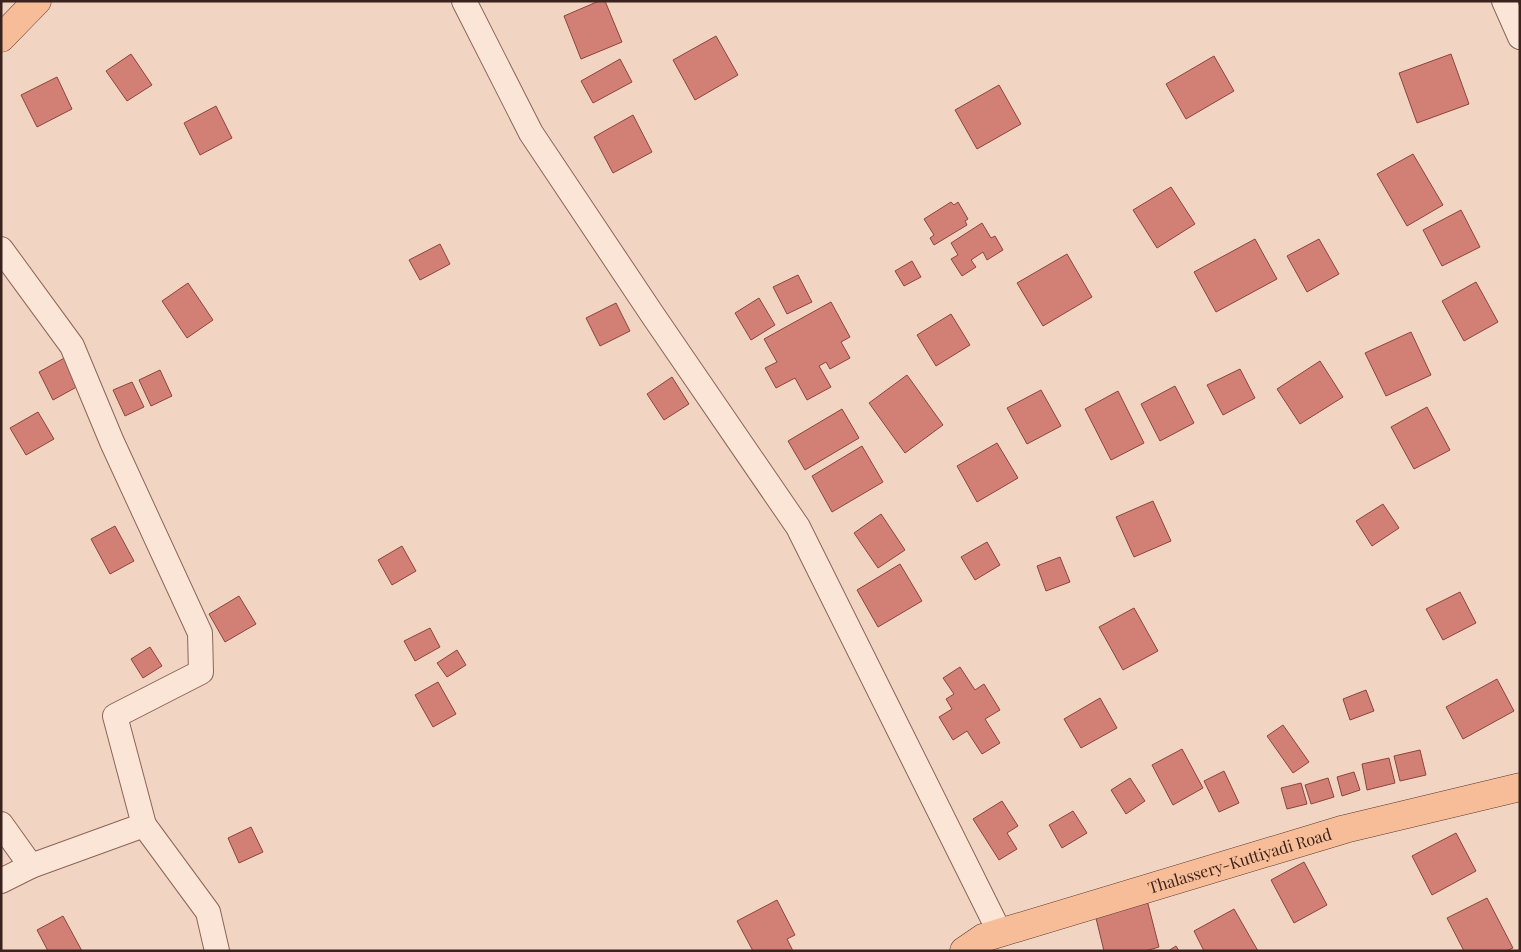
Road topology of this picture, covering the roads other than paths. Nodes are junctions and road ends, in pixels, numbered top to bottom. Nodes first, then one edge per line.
1 (37, 1) edge
2 (464, 1) edge
3 (1504, 1) edge
4 (1519, 35) edge
5 (1, 38) edge
6 (1, 249) edge
7 (1520, 787) edge
8 (1, 824) edge
9 (144, 825) junction
10 (31, 866) junction
11 (1, 881) edge
12 (1000, 933) junction
13 (217, 951) edge
14 (964, 951) edge

1 - 5 main road
2 - 12 street
3 - 4 street
6 - 9 street
7 - 12 main road, Thalassery-Kuttiyadi Road
8 - 10 street
9 - 10 street
9 - 13 street
10 - 11 street
12 - 14 main road, Thalassery-Kuttiyadi Road

